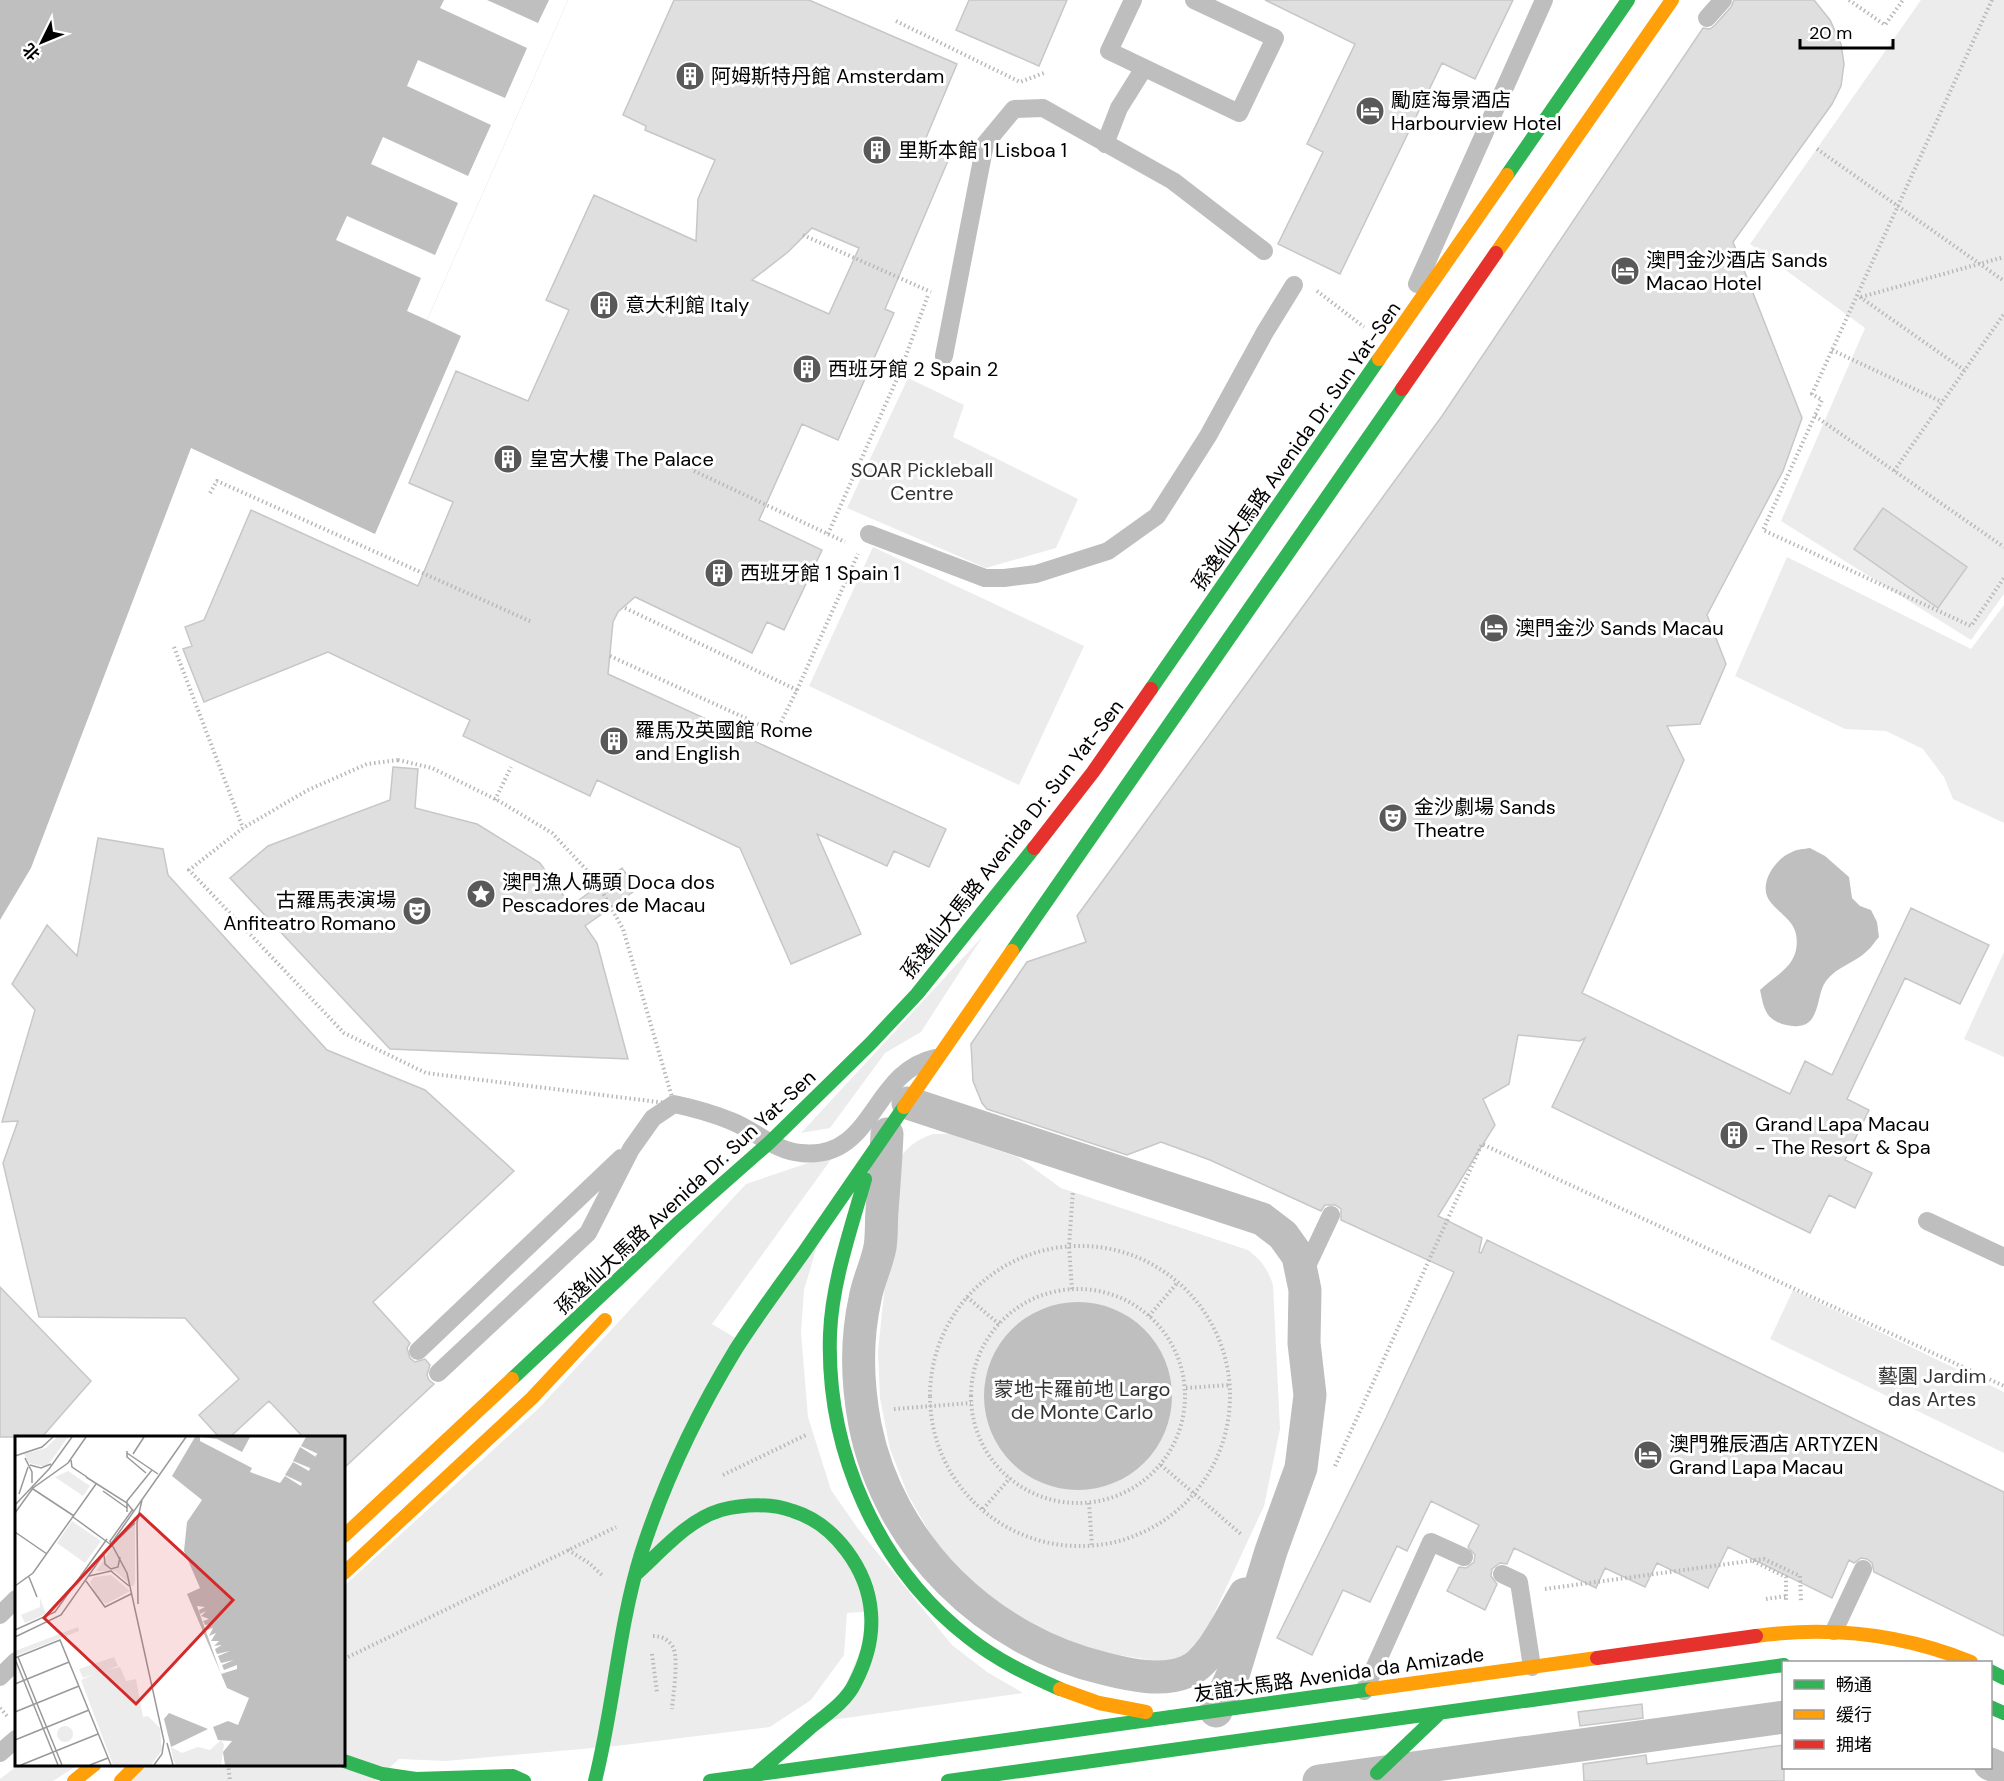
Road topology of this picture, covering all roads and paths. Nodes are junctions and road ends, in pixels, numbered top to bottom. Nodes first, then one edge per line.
1 (1132, 0) edge
2 (1194, 0) edge
3 (1544, 0) edge
4 (1628, 0) edge
5 (1672, 0) edge
6 (1723, 0) edge
7 (1849, 0) edge
8 (1903, 0) edge
9 (1992, 0) edge
10 (1216, 5) edge
11 (1707, 18) dead end
12 (896, 21) dead end
13 (1144, 68) junction
14 (1044, 73) dead end
15 (1105, 144) junction
16 (1817, 149) dead end
17 (1898, 206) junction
18 (803, 235) dead end
19 (1264, 251) dead end
20 (2004, 257) edge
21 (1980, 264) junction
22 (2004, 281) edge
23 (1302, 285) joint
24 (929, 291) junction
25 (1859, 296) junction
26 (954, 302) junction
27 (2004, 314) edge
28 (1389, 346) junction
29 (1832, 350) junction
30 (944, 356) dead end
31 (1964, 370) junction
32 (1942, 402) junction
33 (1815, 416) junction
34 (694, 471) dead end
35 (1894, 471) junction
36 (210, 493) dead end
37 (828, 534) junction
38 (865, 541) junction
39 (2004, 547) edge
40 (2004, 578) edge
41 (623, 607) dead end
42 (532, 622) dead end
43 (174, 646) dead end
44 (610, 656) dead end
45 (797, 690) junction
46 (511, 767) dead end
47 (495, 800) junction
48 (243, 828) junction
49 (940, 1057) junction
50 (909, 1103) junction
51 (674, 1104) junction
52 (770, 1142) junction
53 (879, 1146) junction
54 (631, 1149) junction
55 (1076, 1158) junction
56 (1331, 1215) dead end
57 (1927, 1221) dead end
58 (675, 1245) dead end
59 (1069, 1246) junction
60 (2004, 1257) edge
61 (1178, 1282) junction
62 (1072, 1289) junction
63 (1305, 1290) junction
64 (967, 1297) junction
65 (611, 1313) dead end
66 (1149, 1316) junction
67 (999, 1324) junction
68 (418, 1351) dead end
69 (438, 1373) dead end
70 (1230, 1385) junction
71 (2004, 1386) edge
72 (1186, 1388) junction
73 (971, 1403) junction
74 (930, 1406) junction
75 (896, 1408) dead end
76 (812, 1432) dead end
77 (1161, 1465) junction
78 (1331, 1475) dead end
79 (717, 1478) dead end
80 (1010, 1478) junction
81 (1195, 1494) junction
82 (1089, 1503) junction
83 (983, 1509) junction
84 (621, 1524) dead end
85 (345, 1535) edge
86 (1092, 1546) junction
87 (1260, 1546) junction
88 (1464, 1557) dead end
89 (1753, 1561) junction
90 (1863, 1569) dead end
91 (345, 1572) edge
92 (1502, 1574) dead end
93 (635, 1575) junction
94 (1521, 1593) junction
95 (1786, 1596) dead end
96 (15, 1600) edge
97 (0, 1615) edge
98 (1834, 1631) junction
99 (1801, 1632) junction
100 (649, 1636) dead end
101 (650, 1647) dead end
102 (345, 1659) edge
103 (1968, 1661) edge
104 (1782, 1665) edge
105 (1532, 1667) junction
106 (1364, 1691) junction
107 (657, 1692) dead end
108 (672, 1709) dead end
109 (1216, 1711) junction
110 (1440, 1713) junction
111 (1173, 1717) junction
112 (1782, 1717) edge
113 (15, 1740) edge
114 (605, 1747) junction
115 (0, 1753) edge
116 (345, 1761) edge
117 (93, 1766) edge
118 (136, 1766) edge
119 (228, 1766) edge
120 (755, 1775) junction
121 (1378, 1777) edge
122 (74, 1781) edge
123 (121, 1781) edge
124 (230, 1781) edge
125 (524, 1781) edge
126 (595, 1781) edge
127 (604, 1781) edge
128 (710, 1781) edge
129 (948, 1781) edge
130 (1319, 1781) edge

1 - 13 lane
2 - 10 lane
3 - 28 lane
4 - 28 main road, 孫逸仙大馬路 Avenida Dr. Sun Yat-Sen
5 - 49 main road
6 - 11 lane
7 - 8 path
9 - 17 path
10 - 13 lane
12 - 14 path
13 - 15 lane
15 - 19 lane
15 - 26 lane
16 - 17 path
17 - 21 path
17 - 25 path
18 - 24 path
20 - 21 path
21 - 22 path
21 - 25 path
23 - 28 path
23 - 38 lane
24 - 26 path
24 - 37 path
25 - 29 path
25 - 31 path
26 - 30 lane
27 - 31 path
28 - 52 main road, 孫逸仙大馬路 Avenida Dr. Sun Yat-Sen
29 - 32 path
29 - 33 path
31 - 32 path
32 - 35 path
33 - 35 path
33 - 40 path
34 - 37 path
35 - 39 path
36 - 42 path
37 - 38 path
38 - 45 path
41 - 45 path
43 - 48 path
44 - 45 path
46 - 47 path
47 - 48 path
47 - 51 path
48 - 51 path
49 - 50 main road
49 - 52 lane
50 - 53 main road
50 - 55 street
51 - 52 lane
51 - 54 lane
52 - 58 main road
52 - 85 main road, 孫逸仙大馬路 Avenida Dr. Sun Yat-Sen
53 - 87 street
53 - 93 main road
53 - 111 main road
54 - 68 lane
54 - 69 lane
55 - 59 path
55 - 63 street
56 - 63 lane
57 - 60 lane
59 - 61 path
59 - 62 path
59 - 64 path
61 - 66 path
61 - 70 path
62 - 66 path
62 - 67 path
63 - 87 street
64 - 67 path
64 - 74 path
65 - 91 main road
66 - 72 path
67 - 73 path
70 - 72 path
70 - 81 path
71 - 78 path
72 - 77 path
73 - 74 path
73 - 80 path
74 - 75 path
74 - 83 path
76 - 79 path
77 - 81 path
77 - 82 path
80 - 82 path
80 - 83 path
81 - 86 path
81 - 87 path
82 - 86 path
83 - 86 path
84 - 102 path
87 - 109 street
88 - 106 lane
89 - 94 path
89 - 95 path
89 - 99 path
90 - 98 lane
92 - 94 lane
93 - 114 main road
93 - 120 main road
94 - 105 lane
96 - 97 lane
98 - 99 main road, 友誼大馬路 Avenida da Amizade
98 - 103 main road, 友誼大馬路 Avenida da Amizade
99 - 105 main road, 友誼大馬路 Avenida da Amizade
100 - 108 path
101 - 107 path
104 - 110 main road
105 - 106 main road, 友誼大馬路 Avenida da Amizade
106 - 109 main road, 友誼大馬路 Avenida da Amizade
109 - 111 main road, 友誼大馬路 Avenida da Amizade
110 - 121 main road
110 - 129 main road
111 - 120 main road, 友誼大馬路 Avenida da Amizade
112 - 121 street
113 - 115 lane
114 - 126 main road
114 - 127 main road
116 - 125 main road
117 - 122 main road
118 - 123 main road
119 - 124 path
120 - 128 main road, 友誼大馬路 Avenida da Amizade
121 - 130 street

